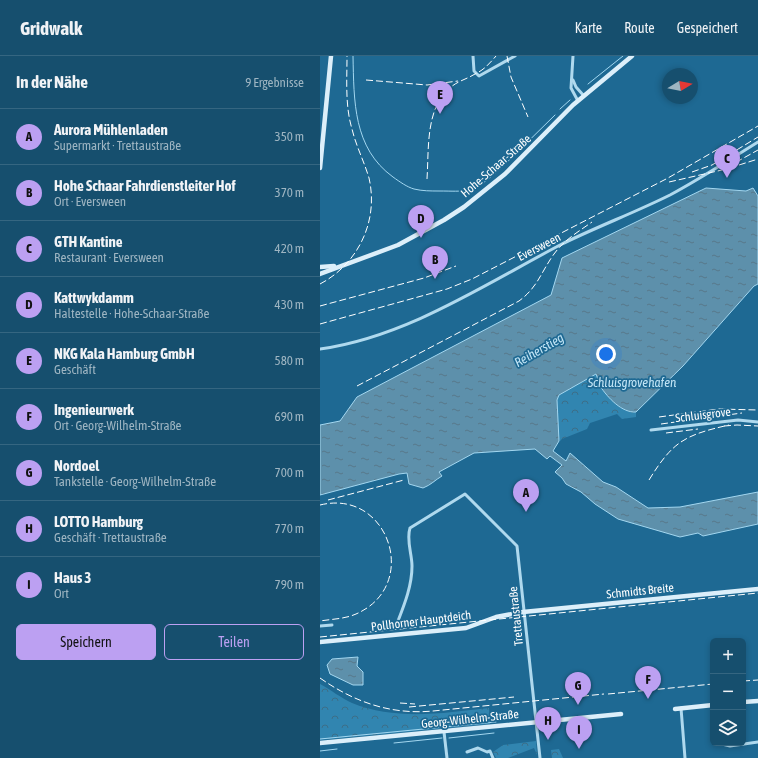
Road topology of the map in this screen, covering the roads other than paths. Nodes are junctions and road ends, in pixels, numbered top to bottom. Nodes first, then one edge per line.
1 (331, 56) edge
2 (473, 56) edge
3 (515, 56) edge
4 (573, 56) edge
5 (632, 56) edge
6 (572, 68) junction
7 (584, 96) junction
8 (578, 101) junction
9 (758, 142) edge
10 (320, 168) edge
11 (339, 266) junction
12 (320, 267) edge
13 (330, 269) junction
14 (320, 271) edge
15 (320, 274) edge
16 (320, 349) edge
17 (758, 422) edge
18 (651, 430) dead end
19 (758, 589) edge
20 (523, 612) junction
21 (398, 620) dead end
22 (332, 625) dead end
23 (320, 626) edge
24 (320, 642) edge
25 (758, 701) edge
26 (746, 702) edge
27 (710, 705) edge
28 (681, 708) junction
29 (675, 709) dead end
30 (621, 714) dead end
31 (536, 723) junction
32 (444, 732) junction
33 (758, 742) edge
34 (320, 743) edge
35 (746, 744) edge
36 (467, 752) dead end
37 (447, 758) edge
38 (493, 758) edge
39 (539, 758) edge
40 (685, 758) edge

1 - 10 main road
2 - 3 street
4 - 6 street
5 - 7 main road, Hohe-Schaar-Straße
6 - 7 street
6 - 8 street
7 - 8 main road, Hohe-Schaar-Straße
8 - 11 main road, Hohe-Schaar-Straße
9 - 16 street, Eversween
11 - 12 main road
11 - 13 main road, Hohe-Schaar-Straße
13 - 14 main road, Hohe-Schaar-Straße
13 - 15 main road, Hohe-Schaar-Straße
17 - 18 street, Schluisgrove
19 - 20 main road, Schmidts Breite
20 - 21 street, Trettaustraße
20 - 24 main road, Pollhorner Hauptdeich
20 - 31 street, Trettaustraße
22 - 23 street
25 - 26 main road
27 - 28 main road
28 - 29 main road
28 - 40 street
30 - 31 main road, Georg-Wilhelm-Straße
31 - 32 main road, Georg-Wilhelm-Straße
31 - 39 street, Trettaustraße
32 - 34 main road, Georg-Wilhelm-Straße
32 - 37 street
33 - 35 street
36 - 38 street

